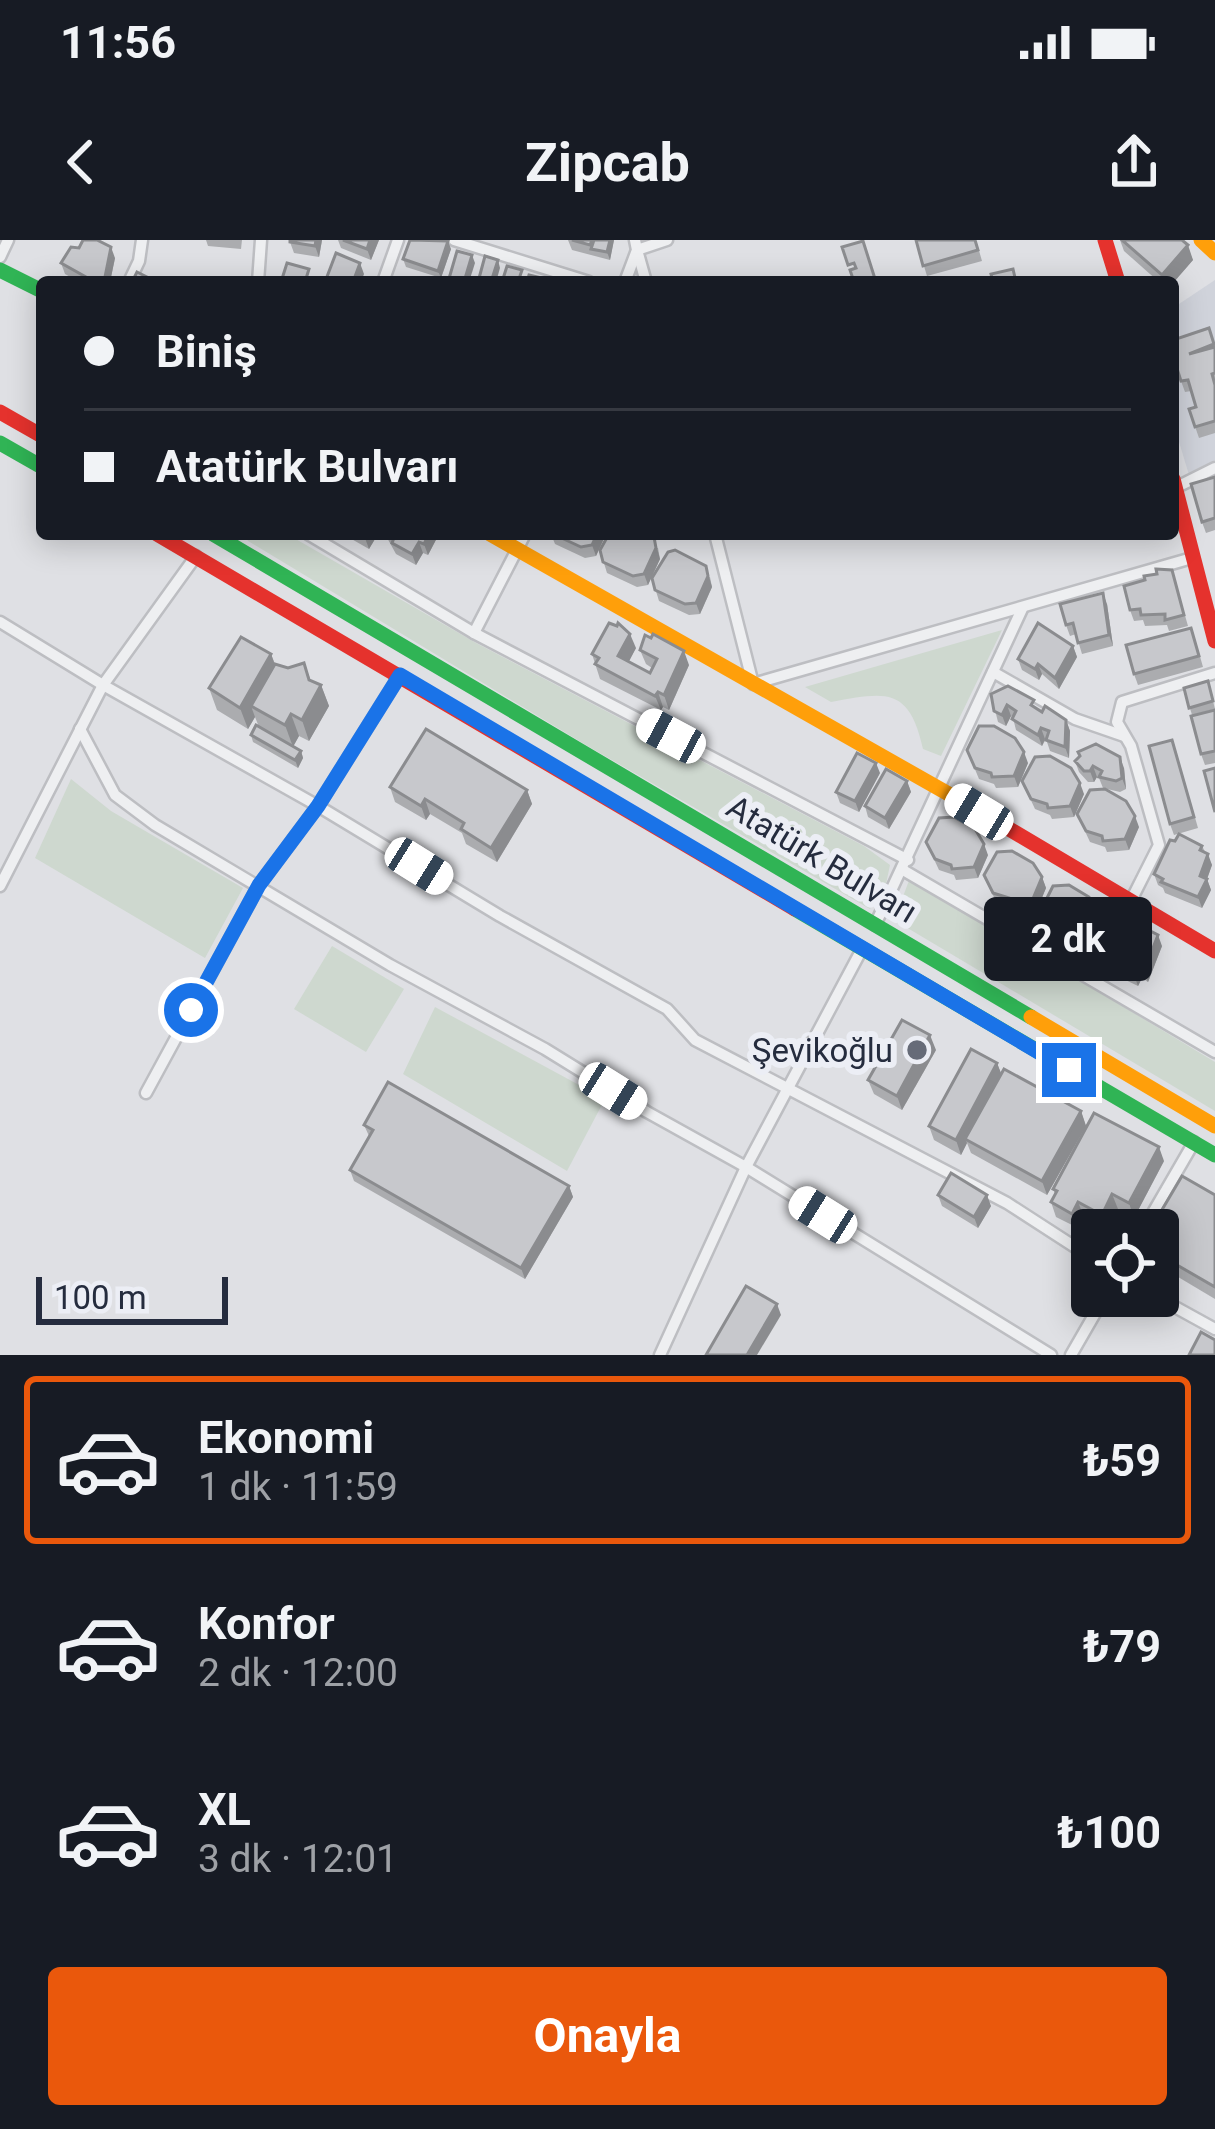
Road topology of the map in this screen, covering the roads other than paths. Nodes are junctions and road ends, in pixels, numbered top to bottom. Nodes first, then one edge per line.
1 (8, 240) edge
2 (142, 240) edge
3 (261, 240) edge
4 (398, 240) edge
5 (454, 240) edge
6 (667, 240) edge
7 (1105, 240) edge
8 (1201, 240) edge
9 (636, 245) edge
10 (1215, 253) edge
11 (0, 257) edge
12 (0, 270) edge
13 (132, 276) edge
14 (258, 276) edge
15 (385, 276) edge
16 (570, 276) edge
17 (628, 276) edge
18 (644, 276) edge
19 (1116, 276) edge
20 (36, 288) edge
21 (0, 412) edge
22 (36, 433) edge
23 (0, 443) edge
24 (36, 464) edge
25 (1215, 468) edge
26 (1179, 482) edge
27 (1179, 505) edge
28 (168, 540) edge
29 (208, 540) edge
30 (223, 540) edge
31 (318, 540) edge
32 (717, 540) edge
33 (521, 541) edge
34 (196, 556) junction
35 (1192, 558) junction
36 (1022, 609) junction
37 (0, 622) edge
38 (474, 633) junction
39 (1215, 640) edge
40 (993, 672) junction
41 (1215, 673) edge
42 (400, 675) junction
43 (753, 684) junction
44 (103, 685) junction
45 (80, 729) junction
46 (1126, 737) junction
47 (941, 789) junction
48 (318, 806) junction
49 (905, 865) junction
50 (259, 885) junction
51 (0, 886) edge
52 (1131, 903) junction
53 (875, 926) junction
54 (862, 949) junction
55 (1215, 951) edge
56 (1092, 978) junction
57 (1215, 1052) edge
58 (788, 1087) junction
59 (146, 1093) dead end
60 (1215, 1126) edge
61 (1193, 1142) junction
62 (1215, 1155) edge
63 (746, 1167) junction
64 (1155, 1209) edge
65 (1071, 1245) edge
66 (1179, 1310) edge
67 (1093, 1317) edge
68 (1215, 1329) edge
69 (660, 1355) edge
70 (1052, 1355) edge
71 (1071, 1355) edge

1 - 11 street
2 - 13 street
3 - 14 street
4 - 15 street
5 - 16 street
6 - 9 street
7 - 19 main road
8 - 10 main road
9 - 17 street
9 - 18 street
12 - 20 main road
21 - 22 main road
23 - 24 main road
25 - 26 street
27 - 35 main road
28 - 34 main road, Atatürk Bulvarı
29 - 34 main road
30 - 53 main road, Atatürk Bulvarı
31 - 38 street
32 - 43 street
33 - 38 street
33 - 43 main road
34 - 42 main road, Atatürk Bulvarı
34 - 44 street
35 - 36 street
35 - 39 main road
36 - 40 street
36 - 43 street
37 - 44 street
38 - 49 street
40 - 46 street
40 - 47 street
41 - 46 street
42 - 48 street
42 - 54 main road, Atatürk Bulvarı
43 - 47 main road
44 - 45 street
44 - 48 street
45 - 50 street
45 - 51 street
46 - 52 street
47 - 49 street
47 - 52 main road
48 - 50 street
48 - 58 street
49 - 53 street
49 - 56 street
50 - 59 street
50 - 63 street
52 - 55 main road
52 - 56 street
53 - 54 main road
53 - 60 main road, Atatürk Bulvarı
54 - 58 street
54 - 61 main road, Atatürk Bulvarı
56 - 57 street
58 - 63 street
58 - 65 street
61 - 62 main road, Atatürk Bulvarı
61 - 64 street
63 - 69 street
63 - 70 street
66 - 68 street
67 - 71 street

